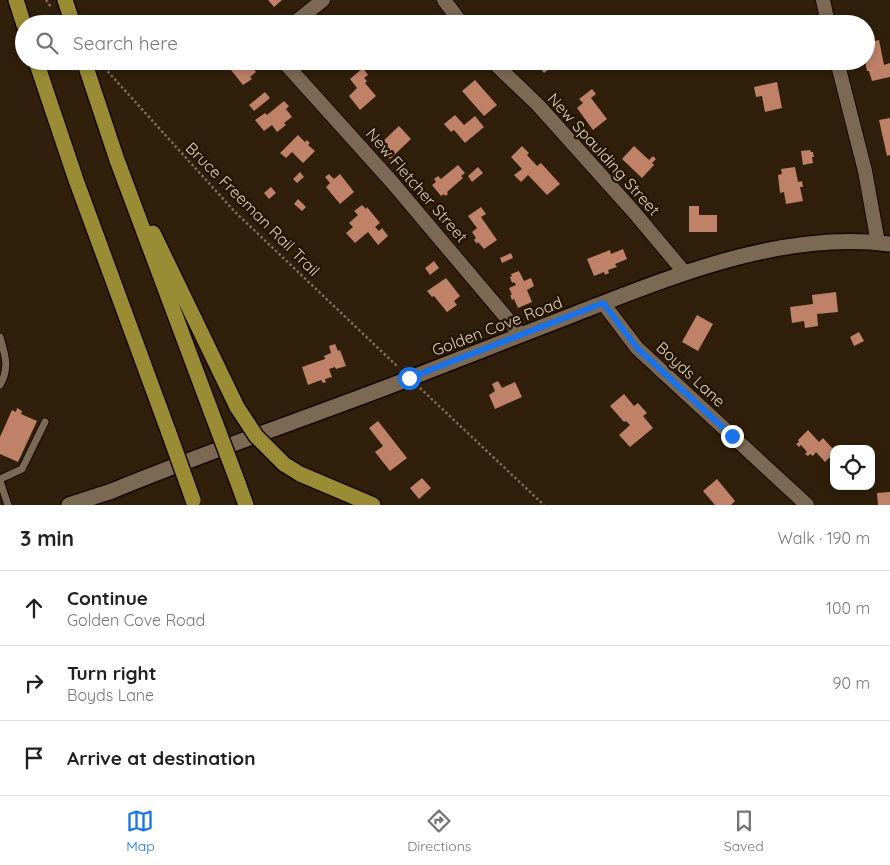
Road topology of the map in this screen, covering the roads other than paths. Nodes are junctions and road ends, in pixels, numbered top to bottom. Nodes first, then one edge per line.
1 (16, 0) edge
2 (323, 0) edge
3 (444, 0) edge
4 (823, 0) edge
5 (66, 3) edge
6 (21, 15) edge
7 (70, 15) edge
8 (304, 15) edge
9 (455, 15) edge
10 (826, 15) edge
11 (39, 70) edge
12 (91, 70) edge
13 (291, 70) edge
14 (501, 70) edge
15 (839, 70) edge
16 (117, 160) junction
17 (884, 244) edge
18 (685, 273) junction
19 (603, 303) junction
20 (521, 335) junction
21 (0, 337) edge
22 (0, 385) edge
23 (45, 422) dead end
24 (0, 480) edge
25 (194, 502) edge
26 (8, 505) edge
27 (70, 505) edge
28 (246, 505) edge
29 (373, 505) edge
30 (807, 505) edge

1 - 6 highway
2 - 8 street
3 - 9 street
4 - 10 street
5 - 7 highway
11 - 25 highway, bridge
12 - 16 highway
13 - 20 street, New Fletcher Street
14 - 18 street, New Spaulding Street
15 - 17 street
16 - 28 highway, bridge
16 - 29 highway, bridge
17 - 18 main road, Golden Cove Road
18 - 19 main road, Golden Cove Road
19 - 20 main road, Golden Cove Road
19 - 30 street, Boyds Lane
20 - 27 main road, Golden Cove Road
21 - 22 lane
23 - 24 lane
24 - 26 lane

